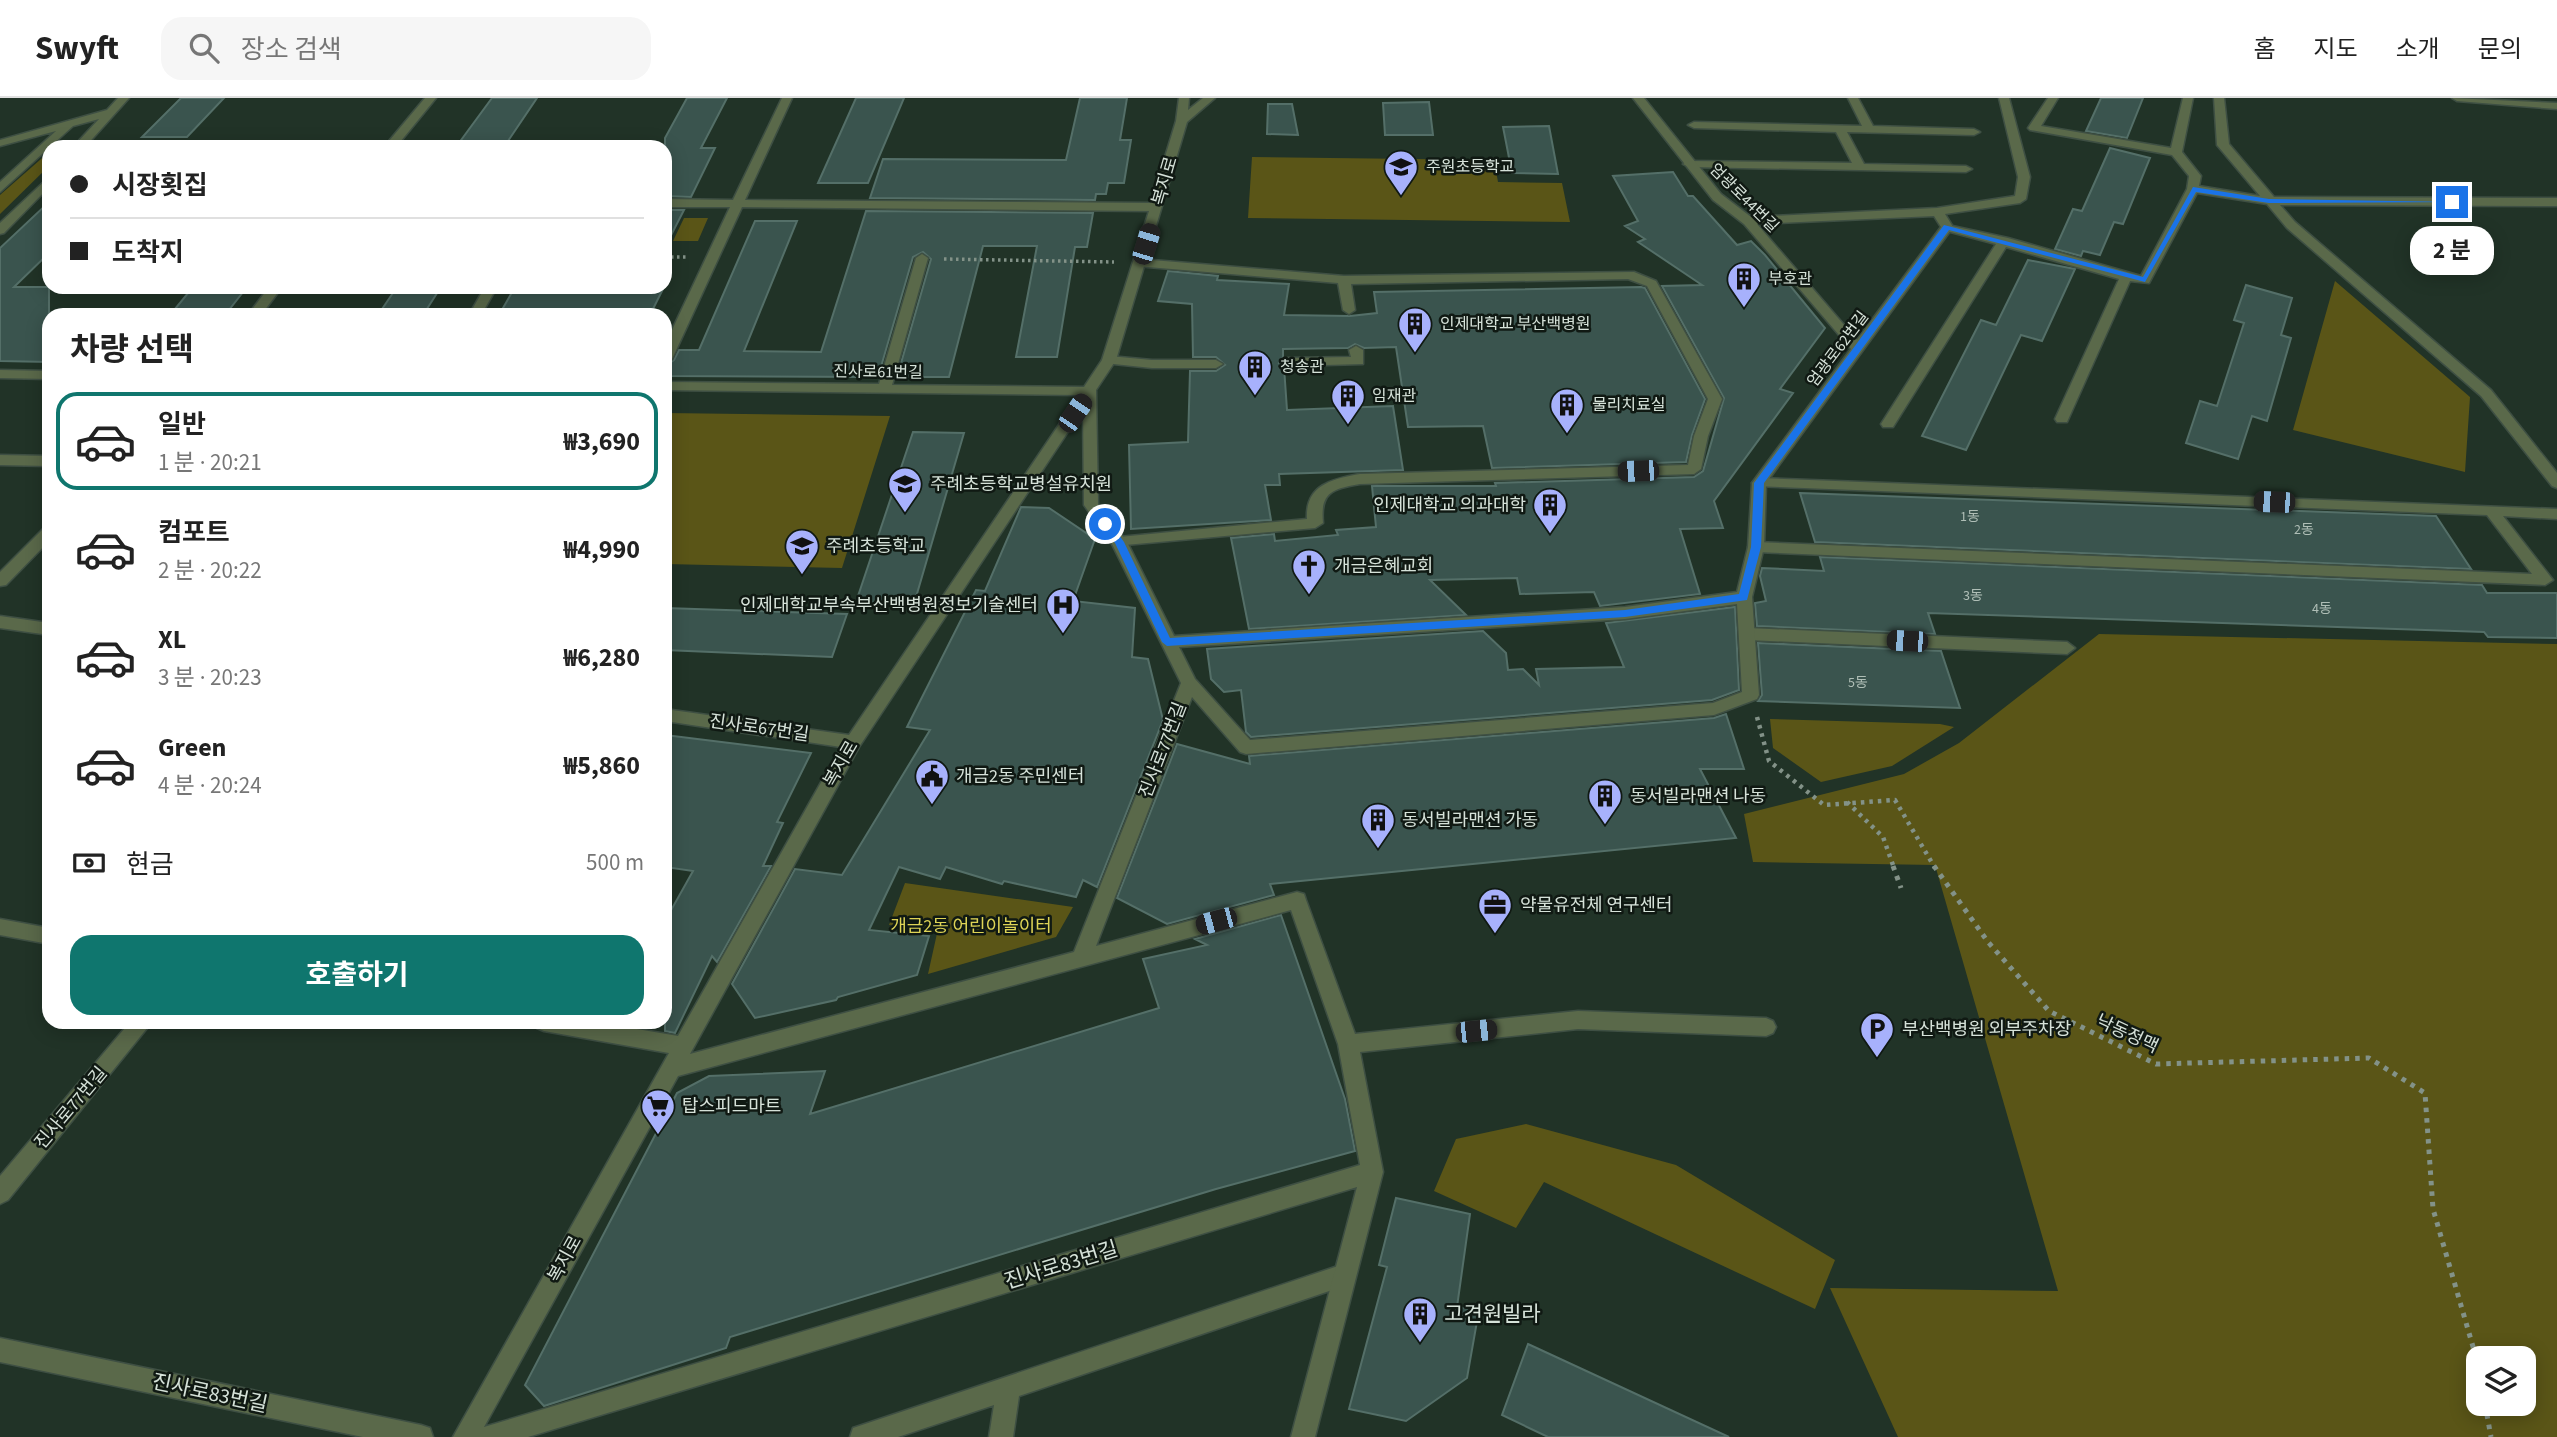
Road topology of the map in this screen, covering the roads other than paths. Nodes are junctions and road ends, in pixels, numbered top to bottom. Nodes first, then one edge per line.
1 (124, 98) edge
2 (431, 98) edge
3 (787, 98) edge
4 (1184, 98) edge
5 (1210, 98) edge
6 (1638, 98) edge
7 (1853, 98) edge
8 (2004, 98) edge
9 (2053, 98) edge
10 (2188, 98) edge
11 (2457, 98) edge
12 (2221, 99) edge
13 (2557, 106) edge
14 (111, 112) junction
15 (73, 121) junction
16 (1182, 121) junction
17 (1695, 125) dead end
18 (1840, 129) junction
19 (1869, 129) junction
20 (1974, 132) dead end
21 (52, 140) edge
22 (85, 140) edge
23 (396, 140) edge
24 (0, 143) edge
25 (42, 149) edge
26 (2176, 152) junction
27 (1689, 164) junction
28 (1860, 168) junction
29 (1966, 169) dead end
30 (0, 188) edge
31 (42, 188) edge
32 (2193, 189) junction
33 (34, 197) junction
34 (42, 197) edge
35 (2269, 201) junction
36 (2557, 202) edge
37 (672, 203) edge
38 (735, 203) junction
39 (1157, 207) junction
40 (1937, 212) junction
41 (1748, 221) junction
42 (1947, 227) junction
43 (0, 230) edge
44 (2004, 241) junction
45 (922, 258) road end
46 (1140, 263) junction
47 (2126, 277) junction
48 (1344, 281) junction
49 (270, 294) edge
50 (260, 308) edge
51 (1349, 310) dead end
52 (672, 343) edge
53 (1356, 350) dead end
54 (1859, 350) junction
55 (1110, 360) junction
56 (1288, 362) dead end
57 (1216, 363) dead end
58 (0, 374) edge
59 (42, 375) edge
60 (672, 386) edge
61 (884, 390) junction
62 (1090, 391) junction
63 (2062, 419) dead end
64 (1888, 424) dead end
65 (0, 460) edge
66 (42, 461) edge
67 (1759, 483) junction
68 (2557, 483) edge
69 (2491, 510) junction
70 (2557, 514) edge
71 (42, 539) edge
72 (1119, 542) junction
73 (1756, 547) junction
74 (2551, 580) edge
75 (0, 581) edge
76 (1744, 597) junction
77 (0, 622) edge
78 (42, 628) edge
79 (1748, 634) junction
80 (1167, 642) junction
81 (2067, 648) dead end
82 (1189, 683) junction
83 (672, 716) edge
84 (853, 742) junction
85 (0, 927) edge
86 (42, 935) edge
87 (1082, 956) junction
88 (1766, 1027) dead end
89 (136, 1029) edge
90 (585, 1029) edge
91 (1349, 1044) junction
92 (683, 1046) junction
93 (672, 1068) junction
94 (1371, 1171) junction
95 (0, 1194) edge
96 (1345, 1275) junction
97 (0, 1350) edge
98 (1009, 1388) junction
99 (421, 1437) edge
100 (465, 1437) edge
101 (488, 1437) edge
102 (862, 1437) edge
103 (1001, 1437) edge
104 (1303, 1437) edge

1 - 14 street
2 - 23 street
3 - 38 street
4 - 16 street, 복지로
5 - 16 street
6 - 27 street, 엄광로44번길
7 - 19 street
8 - 40 street
9 - 26 street
10 - 26 street
11 - 13 street
12 - 35 street
14 - 15 street
14 - 22 street
15 - 21 street
15 - 24 street
16 - 39 street, 복지로
17 - 18 street
18 - 19 street
18 - 28 street
19 - 20 street
25 - 30 street
26 - 32 street
27 - 28 street
27 - 41 street, 엄광로44번길
28 - 29 street
31 - 33 street
32 - 35 street
32 - 47 street
33 - 34 street
33 - 43 street
35 - 36 street
35 - 68 street
37 - 38 street
38 - 39 street
38 - 52 street
39 - 46 street, 복지로
40 - 41 street
40 - 42 street
41 - 54 street, 엄광로44번길
42 - 44 street
42 - 54 street, 엄광로62번길
44 - 47 street
44 - 64 street
45 - 61 street
46 - 48 street
46 - 55 street, 복지로
47 - 63 street
48 - 51 street
48 - 72 street
49 - 50 street
53 - 56 street
54 - 67 street, 엄광로62번길
55 - 57 street
55 - 62 street, 복지로
58 - 59 street
60 - 61 street, 진사로61번길
61 - 62 street, 진사로61번길
62 - 72 street, 진사로77번길
62 - 84 street, 복지로
65 - 66 street
67 - 69 street
67 - 73 street
69 - 70 street
69 - 74 street
71 - 75 street
72 - 80 street, 진사로77번길
73 - 74 street
73 - 76 street
76 - 79 street
76 - 80 street
77 - 78 street
79 - 81 street
79 - 82 street
80 - 82 street, 진사로77번길
82 - 87 street, 진사로77번길
83 - 84 street, 진사로67번길
84 - 92 street, 복지로
85 - 86 street
87 - 91 street
87 - 93 street
88 - 91 street
89 - 95 street, 진사로77번길
90 - 92 street
91 - 94 street
92 - 93 street, 복지로
93 - 100 street, 복지로
94 - 96 street
94 - 101 street, 진사로83번길
96 - 98 street
96 - 104 street
97 - 99 street, 진사로83번길
98 - 102 street
98 - 103 street

